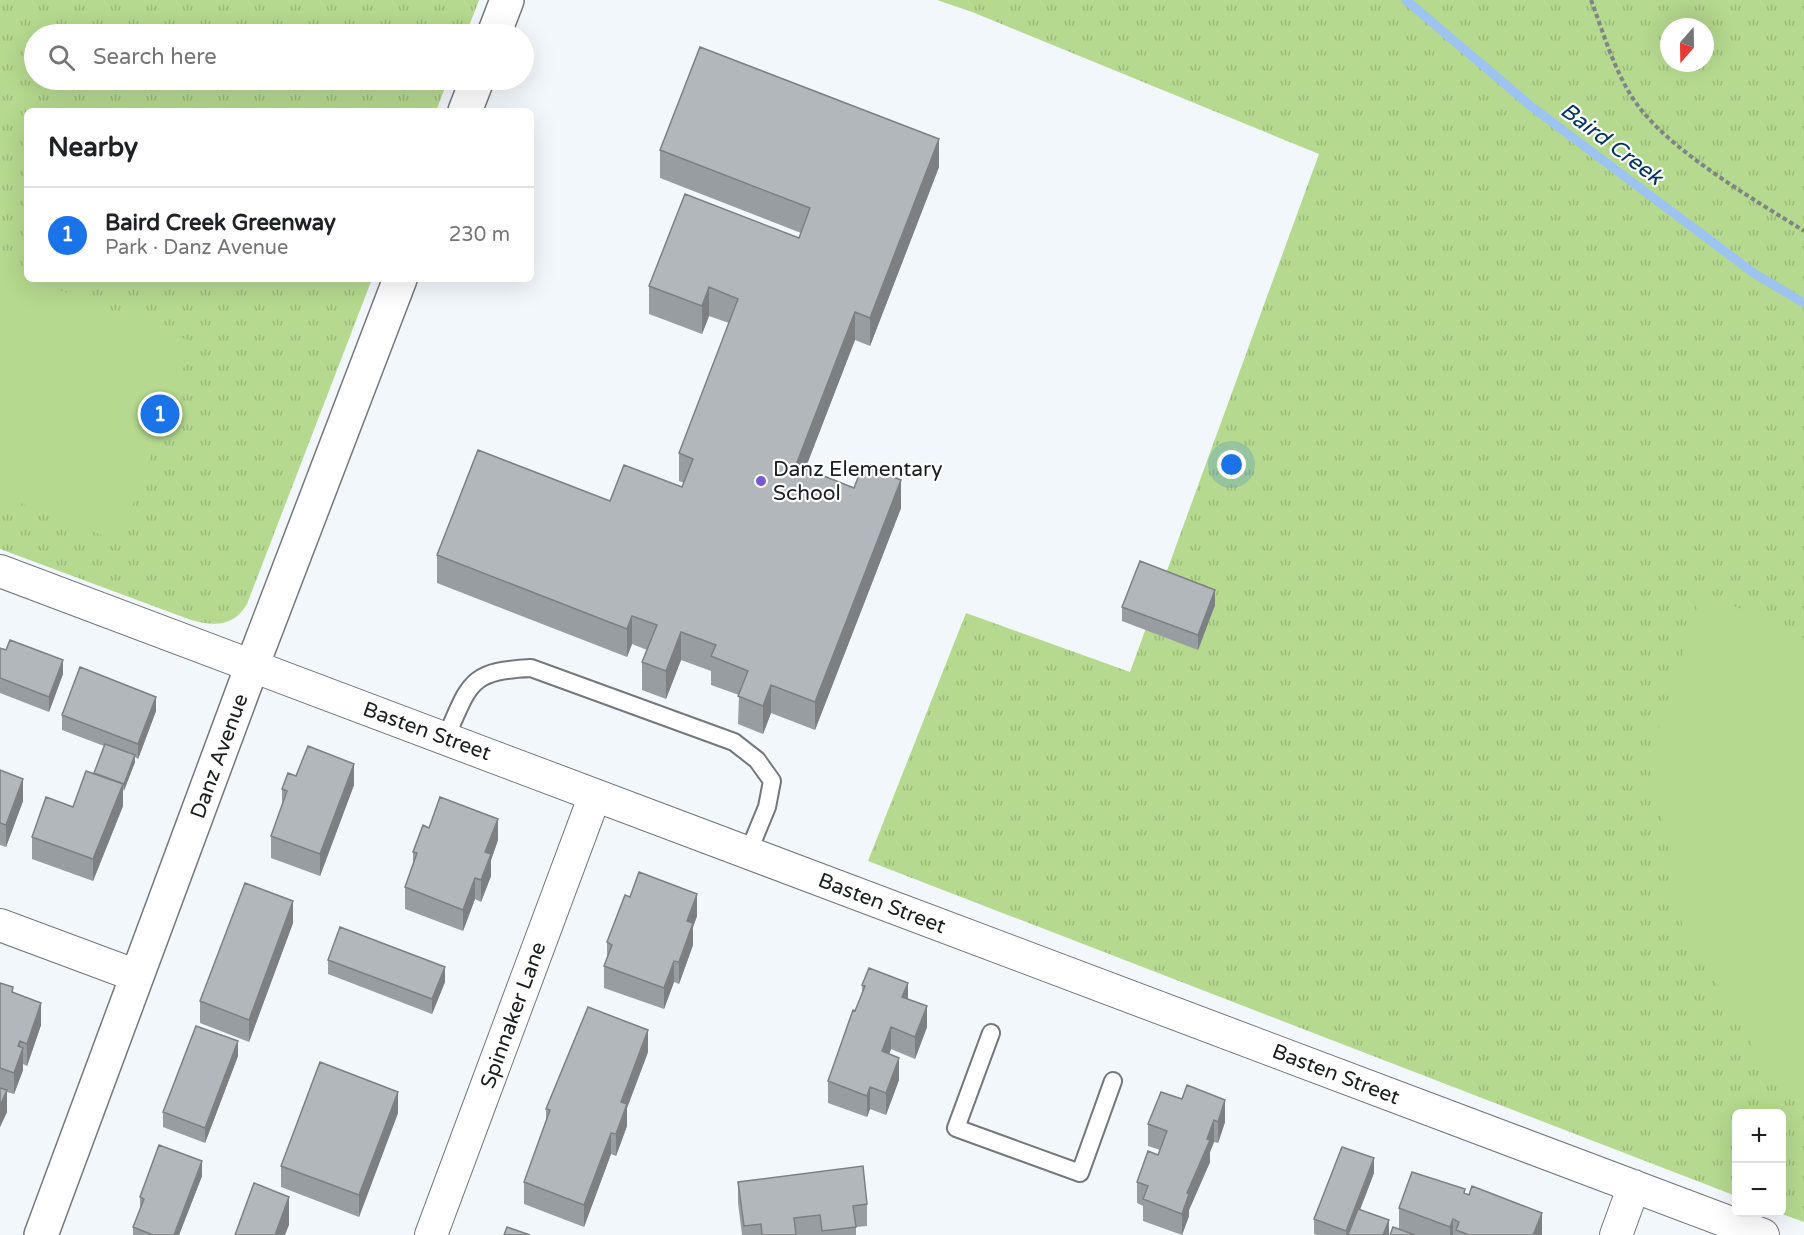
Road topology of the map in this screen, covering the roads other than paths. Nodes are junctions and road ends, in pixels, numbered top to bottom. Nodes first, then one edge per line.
1 (507, 0) edge
2 (498, 24) edge
3 (473, 90) edge
4 (466, 108) edge
5 (399, 282) edge
6 (0, 571) edge
7 (252, 666) junction
8 (446, 738) junction
9 (595, 795) junction
10 (748, 853) junction
11 (0, 925) edge
12 (137, 976) junction
13 (991, 1034) dead end
14 (1113, 1081) dead end
15 (1634, 1186) junction
16 (41, 1235) edge
17 (431, 1235) edge
18 (1616, 1235) edge
19 (1763, 1235) edge

1 - 2 street
3 - 4 street
5 - 7 street, Danz Avenue
6 - 7 street, Basten Street
7 - 8 street, Basten Street
7 - 12 street, Danz Avenue
8 - 9 street, Basten Street
8 - 10 lane
9 - 10 street, Basten Street
9 - 17 street, Spinnaker Lane
10 - 15 street, Basten Street
11 - 12 street
12 - 16 street, Danz Avenue
13 - 14 lane
15 - 18 street
15 - 19 street, Basten Street

